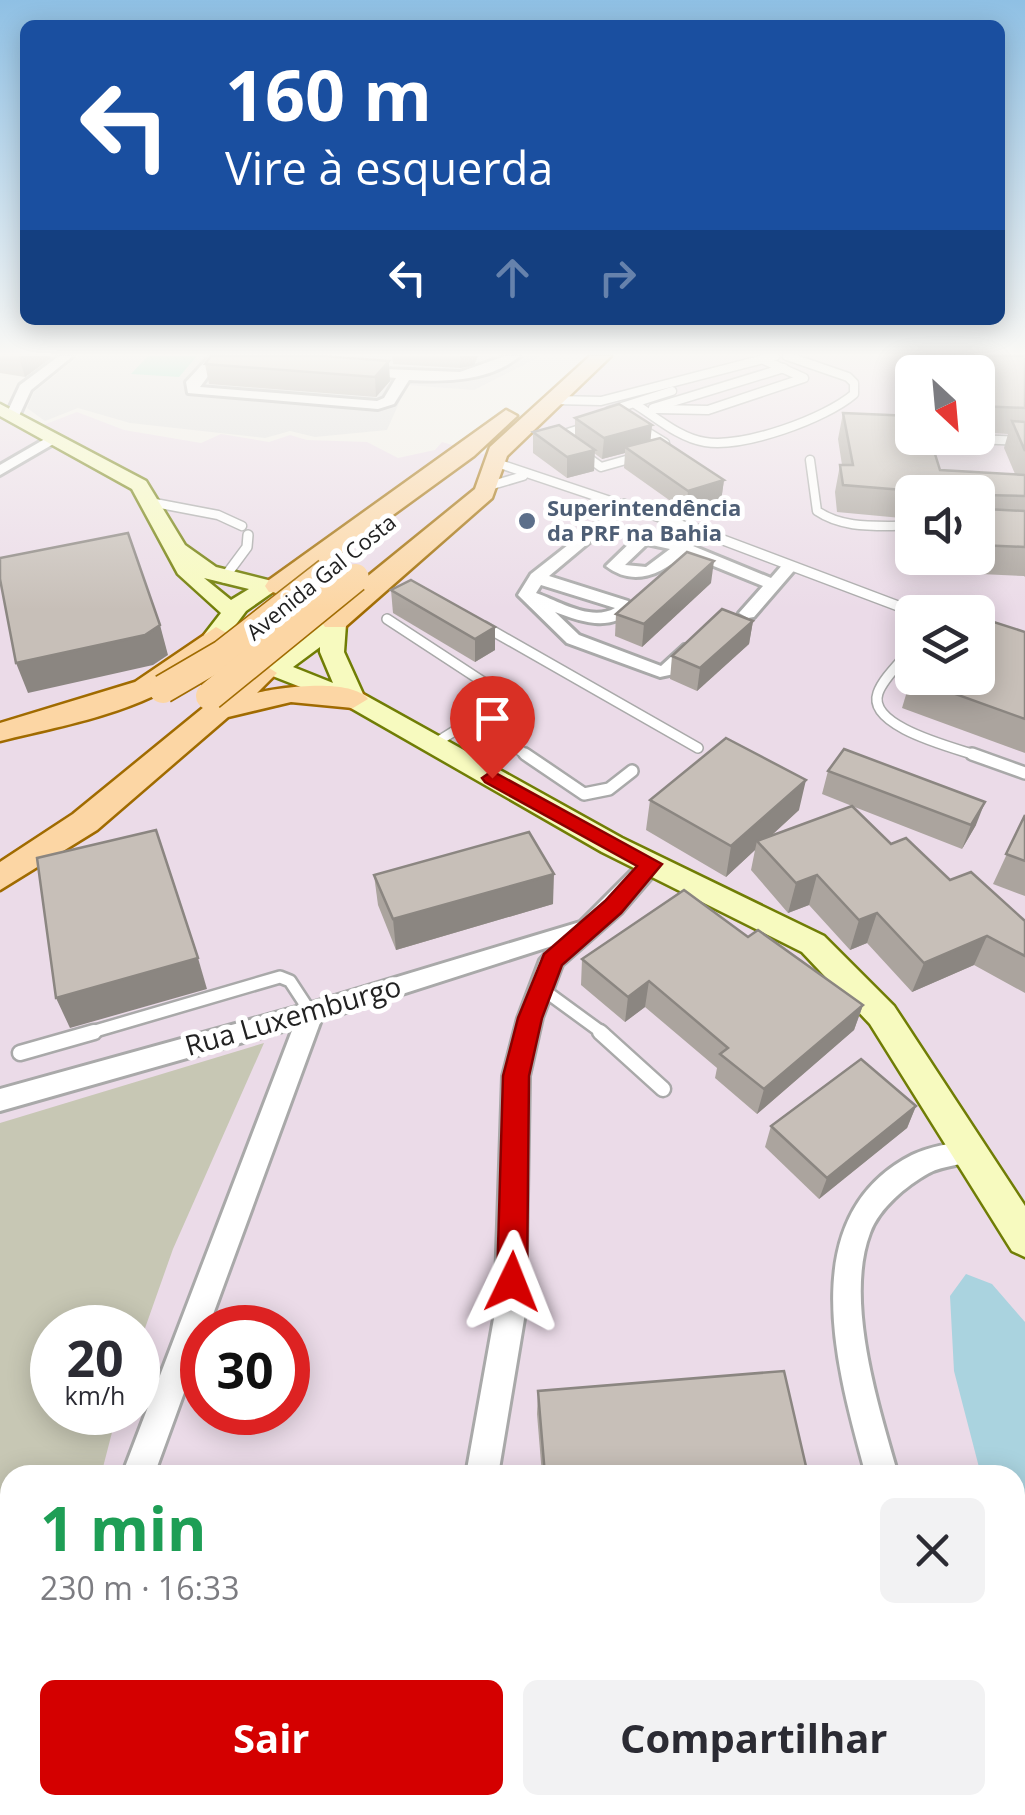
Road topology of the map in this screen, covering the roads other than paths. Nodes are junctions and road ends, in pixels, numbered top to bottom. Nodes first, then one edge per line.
1 (51, 441) edge
2 (58, 441) edge
3 (478, 441) edge
4 (519, 441) edge
5 (565, 441) edge
6 (658, 441) edge
7 (702, 441) edge
8 (738, 441) edge
9 (466, 451) junction
10 (810, 460) dead end
11 (0, 470) edge
12 (490, 474) junction
13 (526, 476) junction
14 (155, 503) junction
15 (624, 506) junction
16 (603, 524) junction
17 (895, 525) edge
18 (700, 532) junction
19 (642, 539) junction
20 (175, 548) junction
21 (678, 549) junction
22 (790, 566) junction
23 (341, 575) junction
24 (224, 578) junction
25 (537, 578) junction
26 (774, 585) junction
27 (272, 587) junction
28 (526, 595) junction
29 (895, 605) edge
30 (748, 613) dead end
31 (386, 619) dead end
32 (475, 621) edge
33 (225, 623) junction
34 (334, 623) junction
35 (702, 636) edge
36 (270, 671) junction
37 (895, 671) edge
38 (353, 699) junction
39 (211, 706) junction
40 (473, 720) junction
41 (0, 735) edge
42 (432, 744) junction
43 (698, 748) dead end
44 (632, 771) dead end
45 (1025, 773) edge
46 (0, 860) edge
47 (651, 864) junction
48 (0, 878) edge
49 (586, 928) junction
50 (541, 988) junction
51 (310, 1013) junction
52 (20, 1052) dead end
53 (663, 1089) dead end
54 (0, 1100) edge
55 (971, 1152) junction
56 (995, 1191) junction
57 (1025, 1225) edge
58 (1025, 1239) edge
59 (142, 1465) edge
60 (484, 1465) edge
61 (879, 1465) edge

1 - 11 street
2 - 14 main road
3 - 9 main road
4 - 12 main road
5 - 6 lane
7 - 8 lane
9 - 23 main road, Avenida Gal Costa
9 - 27 main road, Avenida Gal Costa
10 - 17 lane
12 - 13 lane
12 - 13 lane
12 - 23 main road
12 - 34 main road
13 - 15 lane
14 - 20 main road
14 - 24 lane
15 - 16 street
15 - 18 lane
16 - 19 lane
16 - 25 street
18 - 21 street
18 - 22 lane
19 - 21 street
19 - 21 street
20 - 24 main road
20 - 33 main road
21 - 26 street
22 - 26 street
22 - 29 lane
23 - 39 main road, bridge
23 - 41 main road, Avenida Gal Costa, bridge
24 - 27 main road
25 - 28 street
25 - 28 street
26 - 30 street
27 - 33 main road, Avenida Gal Costa
27 - 34 main road
28 - 35 street
31 - 40 lane
32 - 43 lane
33 - 36 main road
33 - 41 main road, Avenida Gal Costa
34 - 36 main road
34 - 38 main road
36 - 38 main road
36 - 39 main road
37 - 45 lane
38 - 39 main road
38 - 42 main road
39 - 46 main road
39 - 48 main road
40 - 42 lane
40 - 44 lane
42 - 47 main road
47 - 49 street
47 - 55 main road
49 - 50 street
49 - 51 street, Rua Luxemburgo
50 - 53 lane
50 - 60 street
51 - 52 lane
51 - 54 street, Rua Luxemburgo
51 - 59 street
55 - 56 main road
55 - 61 street
56 - 57 main road
56 - 58 main road

